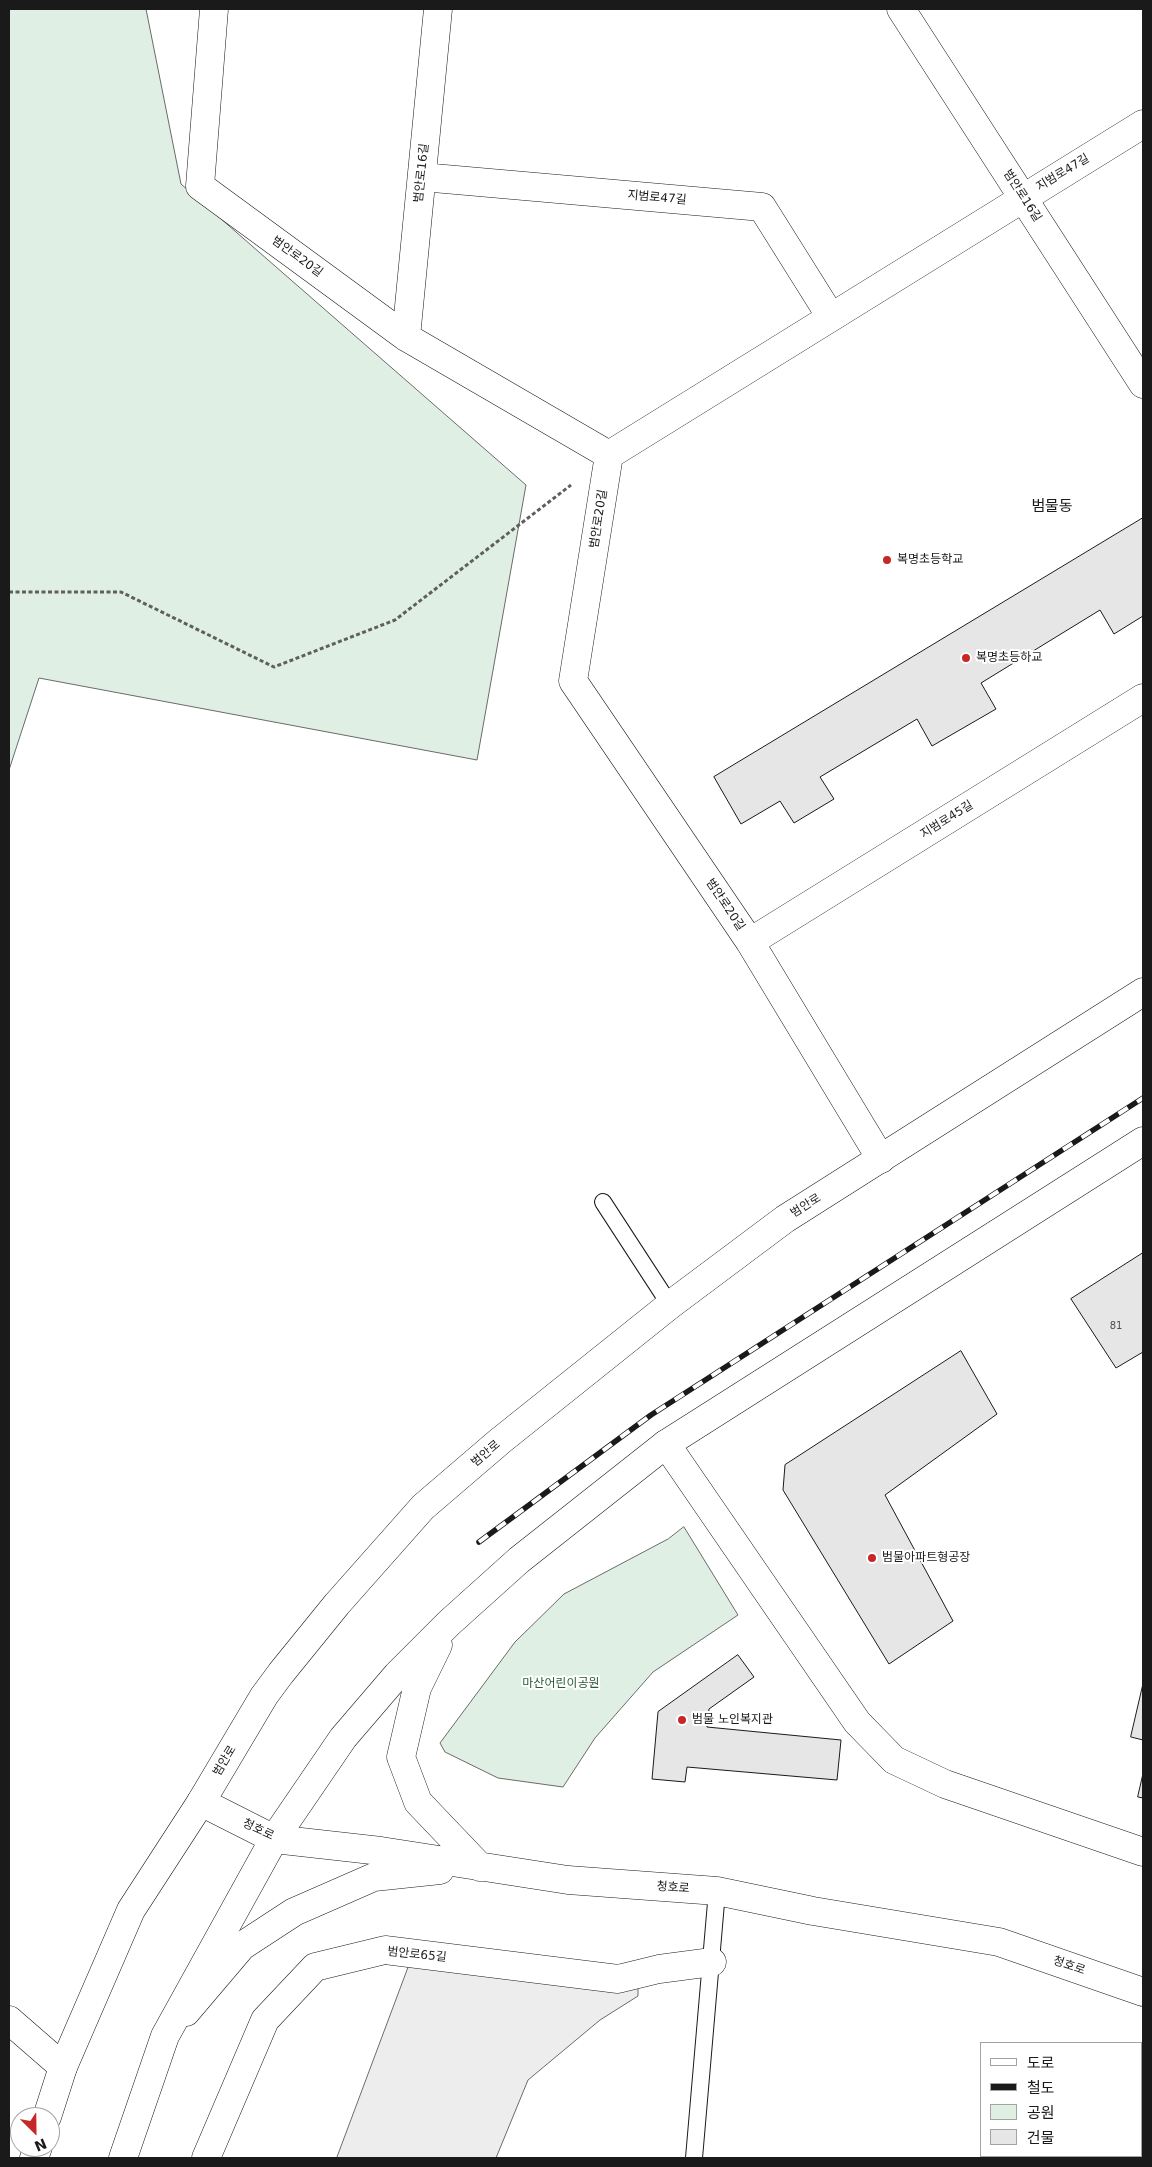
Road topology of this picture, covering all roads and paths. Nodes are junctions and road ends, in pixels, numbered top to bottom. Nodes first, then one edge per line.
1 (214, 9) edge
2 (438, 9) edge
3 (901, 9) edge
4 (1143, 124) edge
5 (422, 177) junction
6 (1023, 197) junction
7 (831, 317) junction
8 (406, 338) junction
9 (1143, 384) edge
10 (609, 455) junction
11 (9, 592) edge
12 (1143, 698) edge
13 (750, 942) junction
14 (1143, 992) edge
15 (1143, 1141) edge
16 (881, 1159) junction
17 (603, 1202) dead end
18 (670, 1305) junction
19 (666, 1444) junction
20 (449, 1623) junction
21 (201, 1802) junction
22 (274, 1839) junction
23 (1143, 1852) edge
24 (480, 1866) junction
25 (718, 1891) junction
26 (712, 1962) junction
27 (1143, 1992) edge
28 (9, 2020) edge
29 (165, 2036) junction
30 (64, 2067) junction
31 (50, 2107) edge
32 (123, 2158) edge
33 (206, 2158) edge
34 (694, 2158) edge

1 - 8 main road, 범안로20길
2 - 5 main road, 범안로16길
3 - 6 main road, 범안로16길
4 - 6 main road, 지범로47길
5 - 7 main road, 지범로47길
5 - 8 main road, 범안로16길
6 - 7 main road, 지범로47길
6 - 9 main road, 범안로16길
7 - 10 main road, 지범로47길
8 - 10 main road, 범안로20길
10 - 11 path
10 - 13 main road, 범안로20길
12 - 13 main road, 지범로45길
13 - 16 main road, 범안로20길
14 - 16 main road, 범안로
15 - 19 main road
16 - 18 main road, 범안로
17 - 18 lane
18 - 21 main road, 범안로
19 - 20 main road
19 - 23 main road
20 - 22 main road
20 - 24 main road
21 - 22 main road, 청호로
21 - 30 main road, 범안로
22 - 24 main road, 청호로
22 - 29 main road
24 - 25 main road, 청호로
24 - 29 main road
25 - 26 lane
25 - 27 main road, 청호로
26 - 33 main road, 범안로65길
26 - 34 lane
28 - 30 main road
29 - 32 main road
30 - 31 main road, 범안로

